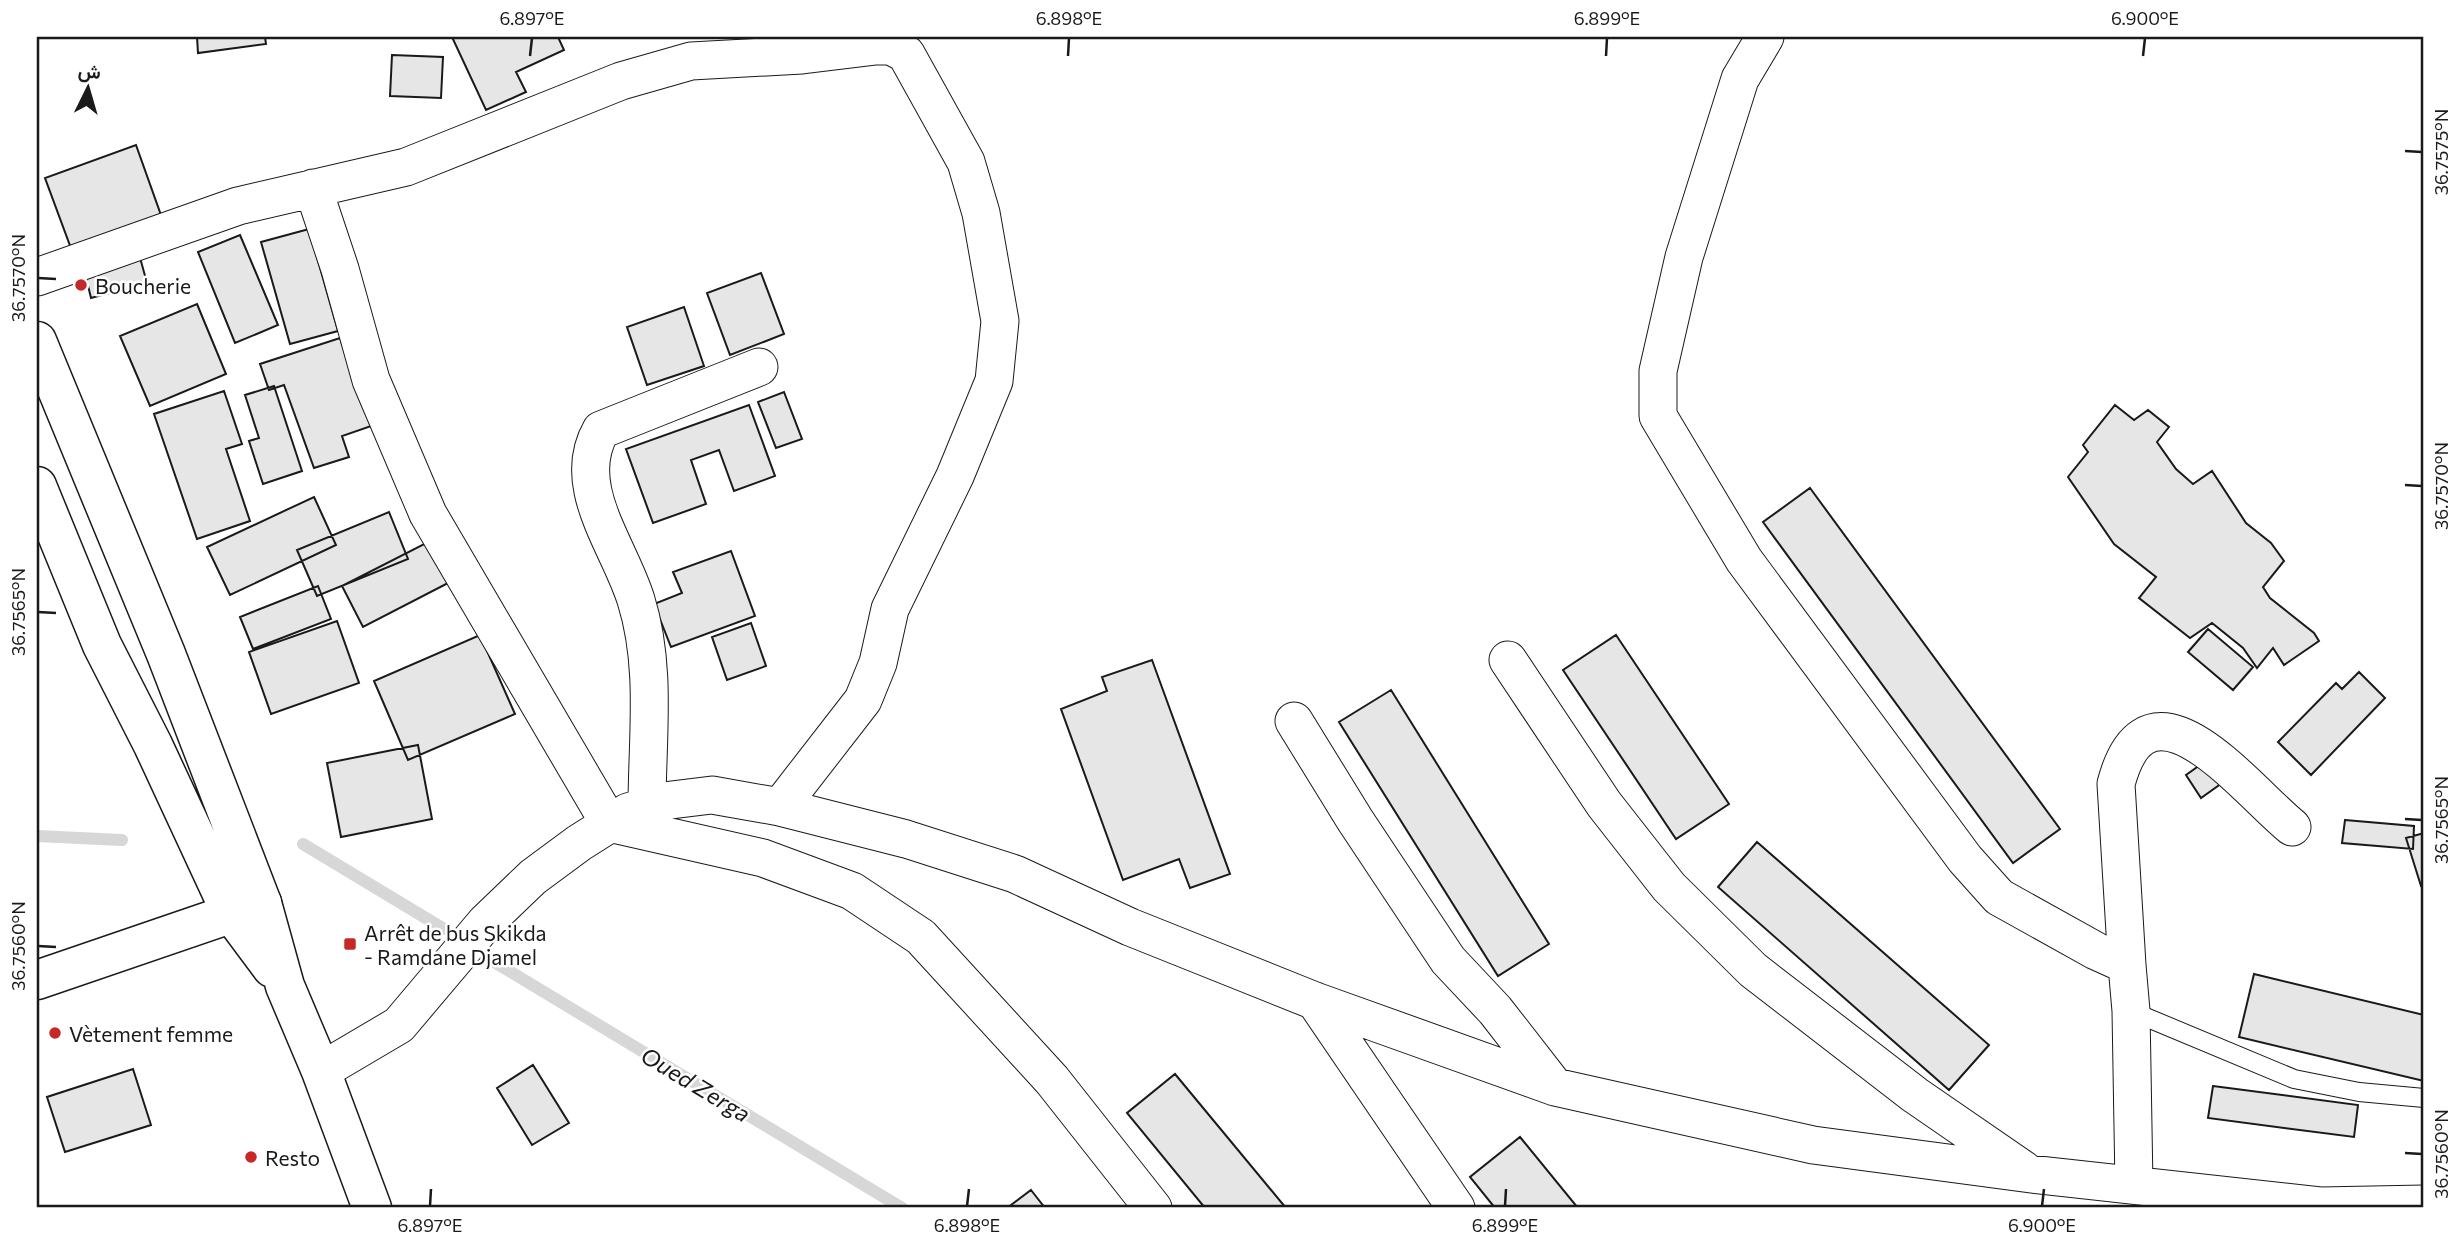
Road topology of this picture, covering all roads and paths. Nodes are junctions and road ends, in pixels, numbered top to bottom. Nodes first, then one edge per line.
1 (1765, 37) edge
2 (313, 188) junction
3 (37, 277) edge
4 (37, 341) edge
5 (759, 368) dead end
6 (37, 486) edge
7 (1508, 660) dead end
8 (1294, 721) dead end
9 (647, 807) junction
10 (780, 807) junction
11 (610, 823) junction
12 (2292, 827) dead end
13 (246, 908) junction
14 (2127, 965) junction
15 (37, 980) edge
16 (1315, 1001) junction
17 (2131, 1011) junction
18 (321, 1071) junction
19 (1555, 1087) junction
20 (2424, 1098) edge
21 (2031, 1174) junction
22 (2134, 1185) junction
23 (2424, 1204) edge
24 (372, 1208) edge
25 (1153, 1208) edge
26 (1456, 1208) edge

1 - 14 street
2 - 3 street
2 - 10 street
2 - 11 street
4 - 13 main road
5 - 9 street
6 - 13 main road
7 - 21 street
8 - 19 street
9 - 10 street
9 - 11 street
10 - 16 street
11 - 18 street
11 - 25 street
12 - 14 street
13 - 15 main road
13 - 18 main road
14 - 17 street
16 - 19 street
16 - 26 street
17 - 20 lane
17 - 22 street
18 - 24 main road
19 - 21 street
21 - 22 street
22 - 23 street

